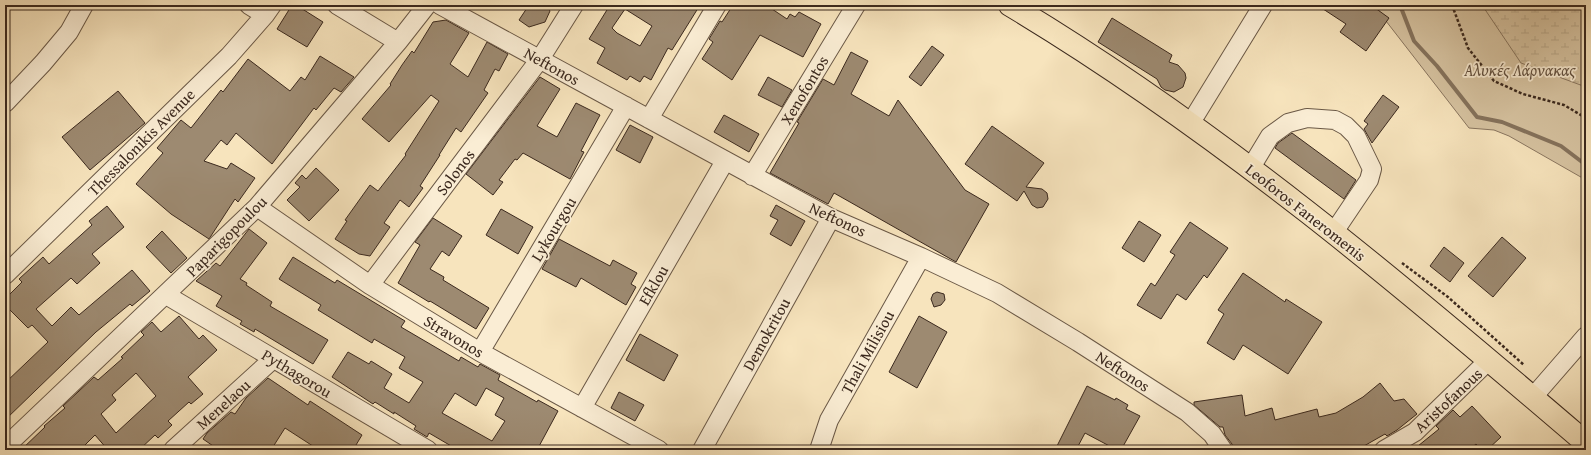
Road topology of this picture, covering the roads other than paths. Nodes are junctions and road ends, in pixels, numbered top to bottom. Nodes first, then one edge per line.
1 (84, 5) edge
2 (249, 5) edge
3 (337, 5) edge
4 (427, 5) edge
5 (440, 5) edge
6 (574, 5) edge
7 (717, 5) edge
8 (856, 5) edge
9 (1010, 5) edge
10 (1255, 8) edge
11 (269, 10) edge
12 (398, 42) junction
13 (540, 60) junction
14 (9, 93) edge
15 (626, 106) junction
16 (649, 119) junction
17 (1190, 124) junction
18 (725, 161) junction
19 (1250, 169) junction
20 (752, 176) junction
21 (257, 207) junction
22 (831, 218) junction
23 (1334, 232) junction
24 (921, 257) junction
25 (5, 275) edge
26 (370, 285) junction
27 (166, 295) junction
28 (1586, 336) edge
29 (480, 352) junction
30 (274, 359) junction
31 (1489, 360) junction
32 (1533, 398) junction
33 (582, 408) junction
34 (1586, 443) edge
35 (5, 447) edge
36 (178, 449) edge
37 (428, 450) edge
38 (659, 450) edge
39 (702, 450) edge
40 (819, 450) edge
41 (1223, 450) edge
42 (1384, 450) edge

1 - 14 street
2 - 11 street
3 - 12 street
4 - 12 street, Paparigopoulou
5 - 13 street, Neftonos
6 - 13 street, Solonos
7 - 16 street
8 - 20 street, Xenofontos
9 - 17 main road, Leoforos Faneromenis
10 - 17 street
11 - 25 street, Thessalonikis Avenue
12 - 21 street, Paparigopoulou
13 - 15 street, Neftonos
13 - 26 street, Solonos
15 - 16 street, Neftonos
15 - 29 street, Lykourgou
16 - 18 street, Neftonos
17 - 19 main road, Leoforos Faneromenis
18 - 20 street, Neftonos
18 - 33 street, Efklou
19 - 23 main road, Leoforos Faneromenis
19 - 23 street
20 - 22 street, Neftonos
21 - 26 street, Stravonos
21 - 27 street, Paparigopoulou
22 - 24 street, Neftonos
22 - 39 street, Demokritou
23 - 31 main road, Leoforos Faneromenis
24 - 40 street, Thali Milisiou
24 - 41 street, Neftonos
26 - 29 street, Stravonos
27 - 30 street, Pythagorou
27 - 35 street, Paparigopoulou
28 - 32 street
29 - 33 street, Stravonos
30 - 36 street, Menelaou
30 - 37 street, Pythagorou
31 - 32 main road, Leoforos Faneromenis
31 - 42 street, Aristofanous
32 - 34 main road, Leoforos Faneromenis
33 - 38 street, Stravonos

